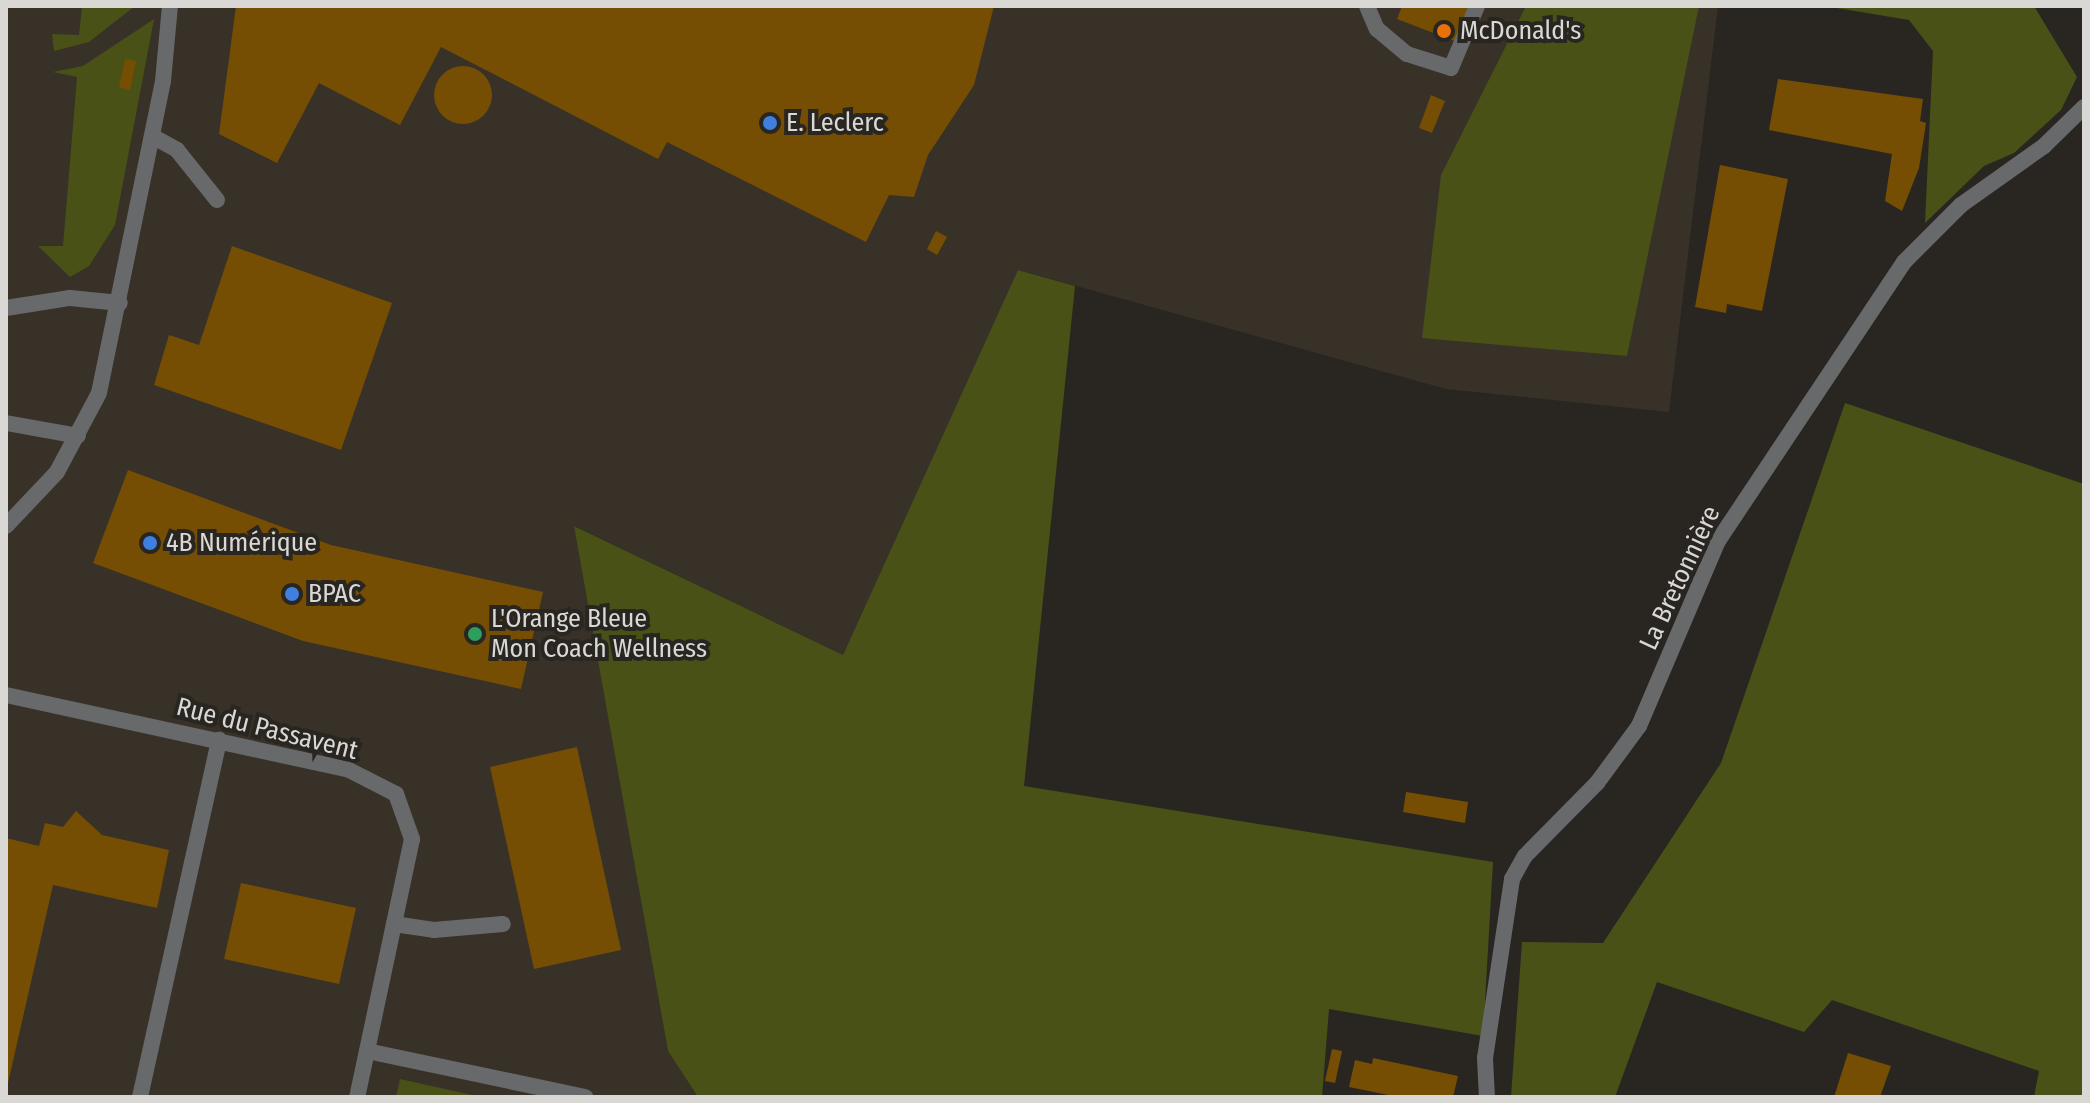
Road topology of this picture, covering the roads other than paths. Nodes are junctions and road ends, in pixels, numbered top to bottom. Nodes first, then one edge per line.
1 (170, 6) edge
2 (1367, 6) edge
3 (1477, 6) edge
4 (2083, 104) edge
5 (152, 136) junction
6 (217, 200) dead end
7 (120, 303) junction
8 (6, 308) edge
9 (6, 423) edge
10 (78, 436) junction
11 (6, 526) edge
12 (6, 695) edge
13 (219, 740) junction
14 (394, 924) junction
15 (503, 924) dead end
16 (367, 1051) junction
17 (140, 1097) edge
18 (357, 1097) edge
19 (585, 1097) edge
20 (1487, 1097) edge

1 - 5 street
2 - 3 street
4 - 20 street, La Bretonnière
5 - 6 street
5 - 7 street
7 - 8 street
7 - 10 street
9 - 10 street
10 - 11 street
12 - 13 street, Rue du Passavent
13 - 14 street, Rue du Passavent
13 - 17 street
14 - 15 street
14 - 16 street, Rue du Passavent
16 - 18 street, Rue du Passavent
16 - 19 street

